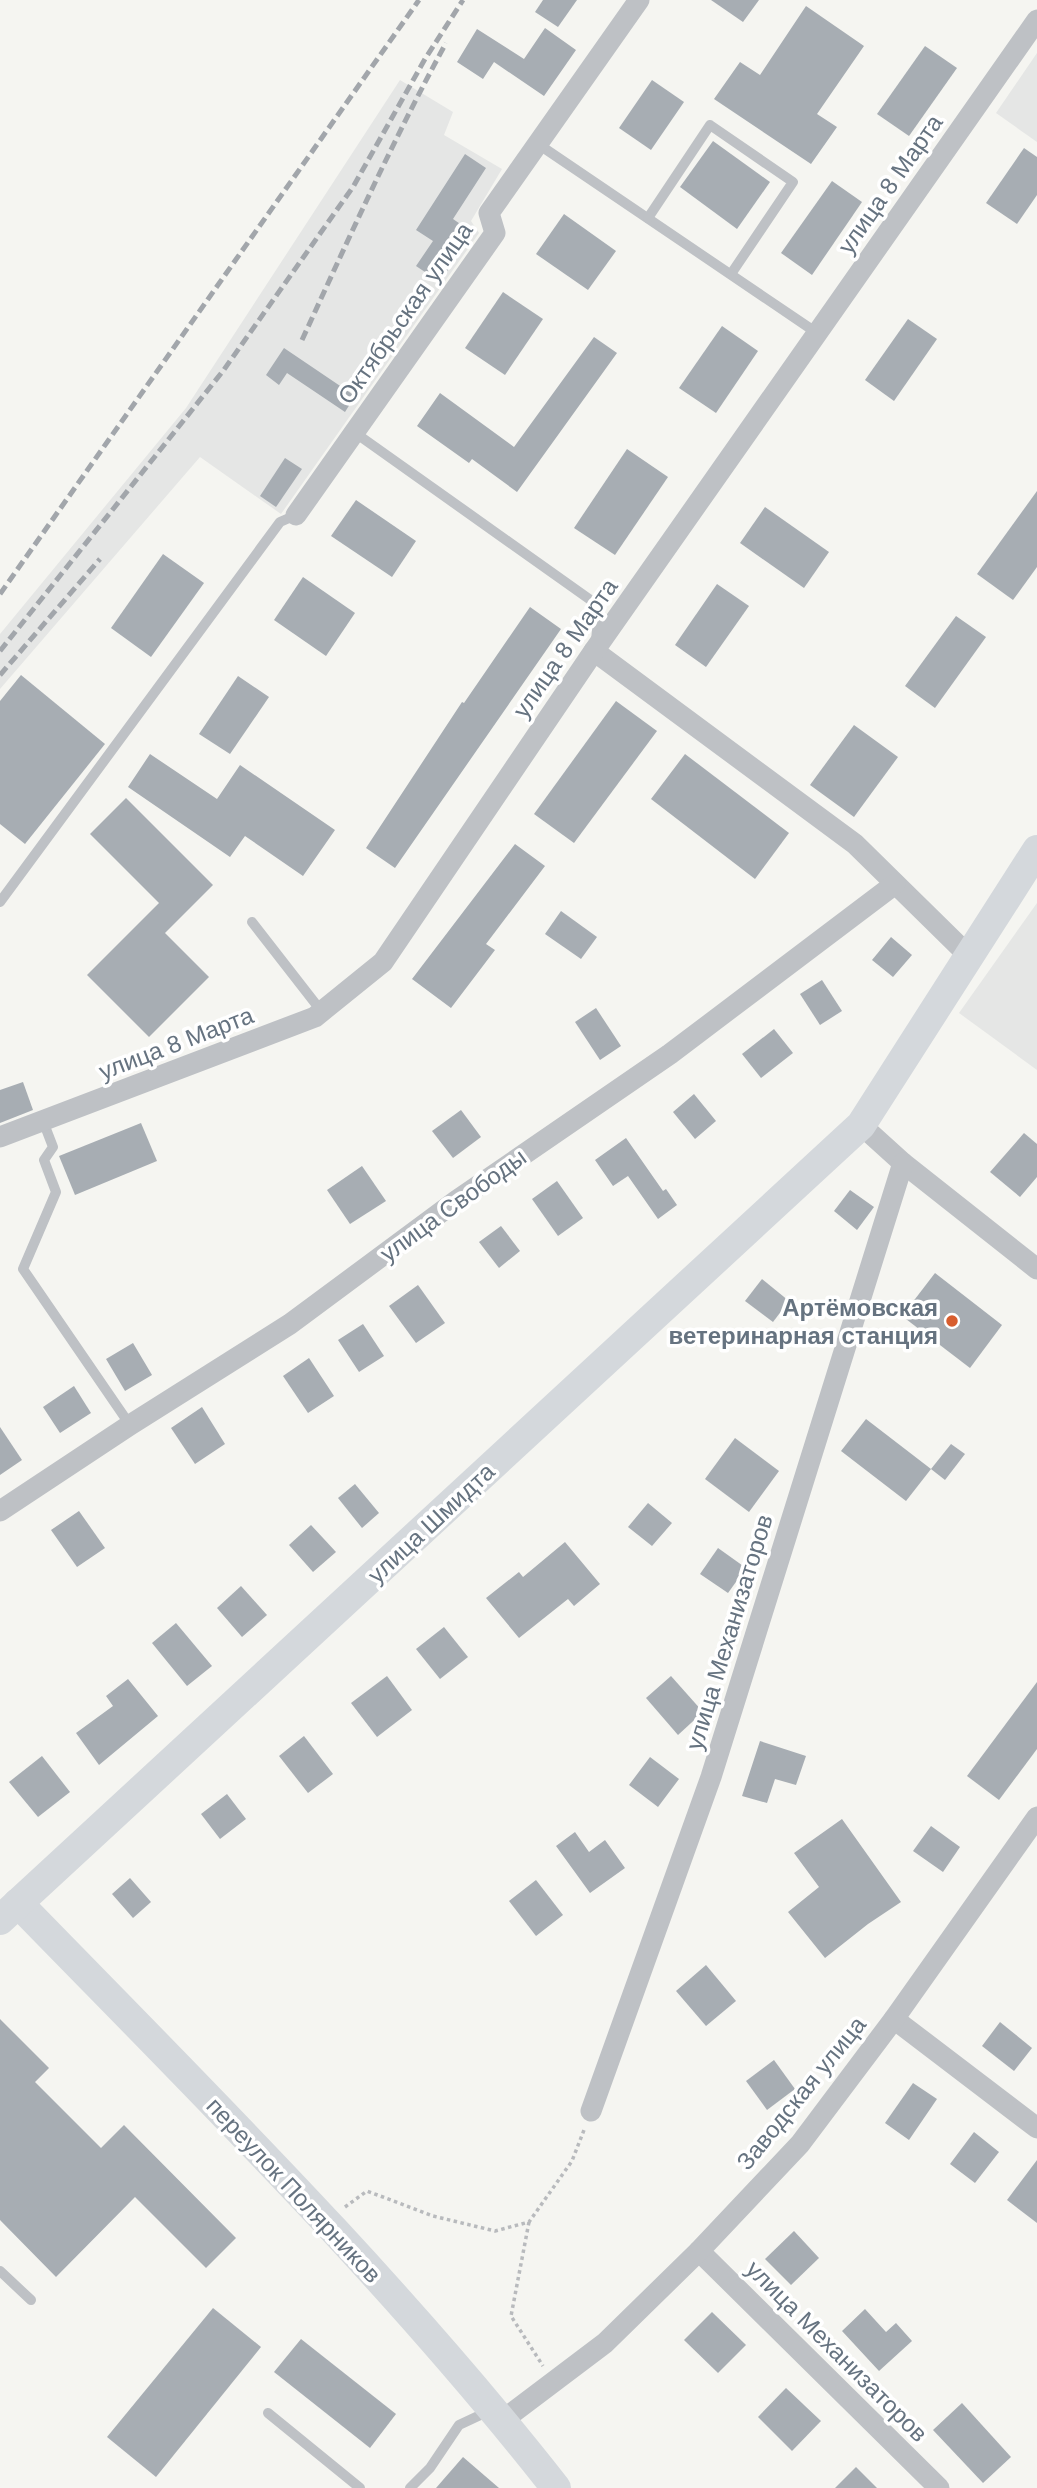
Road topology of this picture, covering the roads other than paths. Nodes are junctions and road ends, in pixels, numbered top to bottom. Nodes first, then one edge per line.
1 (639, 0) edge
2 (1037, 20) edge
3 (538, 144) junction
4 (648, 218) junction
5 (731, 274) junction
6 (817, 333) junction
7 (354, 432) junction
8 (296, 515) joint
9 (594, 651) junction
10 (1037, 850) edge
11 (895, 884) junction
12 (0, 902) edge
13 (253, 922) dead end
14 (969, 956) junction
15 (322, 1012) junction
16 (43, 1121) junction
17 (861, 1125) junction
18 (0, 1137) edge
19 (903, 1163) junction
20 (1037, 1269) edge
21 (130, 1425) junction
22 (0, 1511) edge
23 (1037, 1817) edge
24 (9, 1912) edge
25 (894, 2019) junction
26 (591, 2111) road end
27 (1037, 2128) edge
28 (699, 2250) junction
29 (0, 2271) edge
30 (32, 2300) dead end
31 (268, 2413) dead end
32 (498, 2415) junction
33 (360, 2488) edge
34 (411, 2488) edge
35 (556, 2488) edge
36 (939, 2488) edge

1 - 3 street, Октябрьская улица
2 - 6 street, улица 8 Марта
3 - 4 lane
3 - 7 street, Октябрьская улица
4 - 5 lane
4 - 5 lane
5 - 6 lane
6 - 9 street, улица 8 Марта
7 - 8 street, Октябрьская улица
7 - 9 lane
8 - 12 lane
9 - 11 street
9 - 15 street, улица 8 Марта
10 - 14 street
11 - 14 street
11 - 21 street, улица Свободы
13 - 15 lane
14 - 17 street
15 - 16 street, улица 8 Марта
16 - 18 street, улица 8 Марта
16 - 21 lane
17 - 19 street
17 - 24 street, улица Шмидта
19 - 20 street
19 - 26 street, улица Механизаторов
21 - 22 street, улица Свободы
23 - 25 street, Заводская улица
24 - 32 street, переулок Полярников
25 - 27 street
25 - 28 street, Заводская улица
28 - 32 street, Заводская улица
28 - 36 street, улица Механизаторов
29 - 30 lane
31 - 33 lane
32 - 34 lane
32 - 35 street, переулок Полярников

